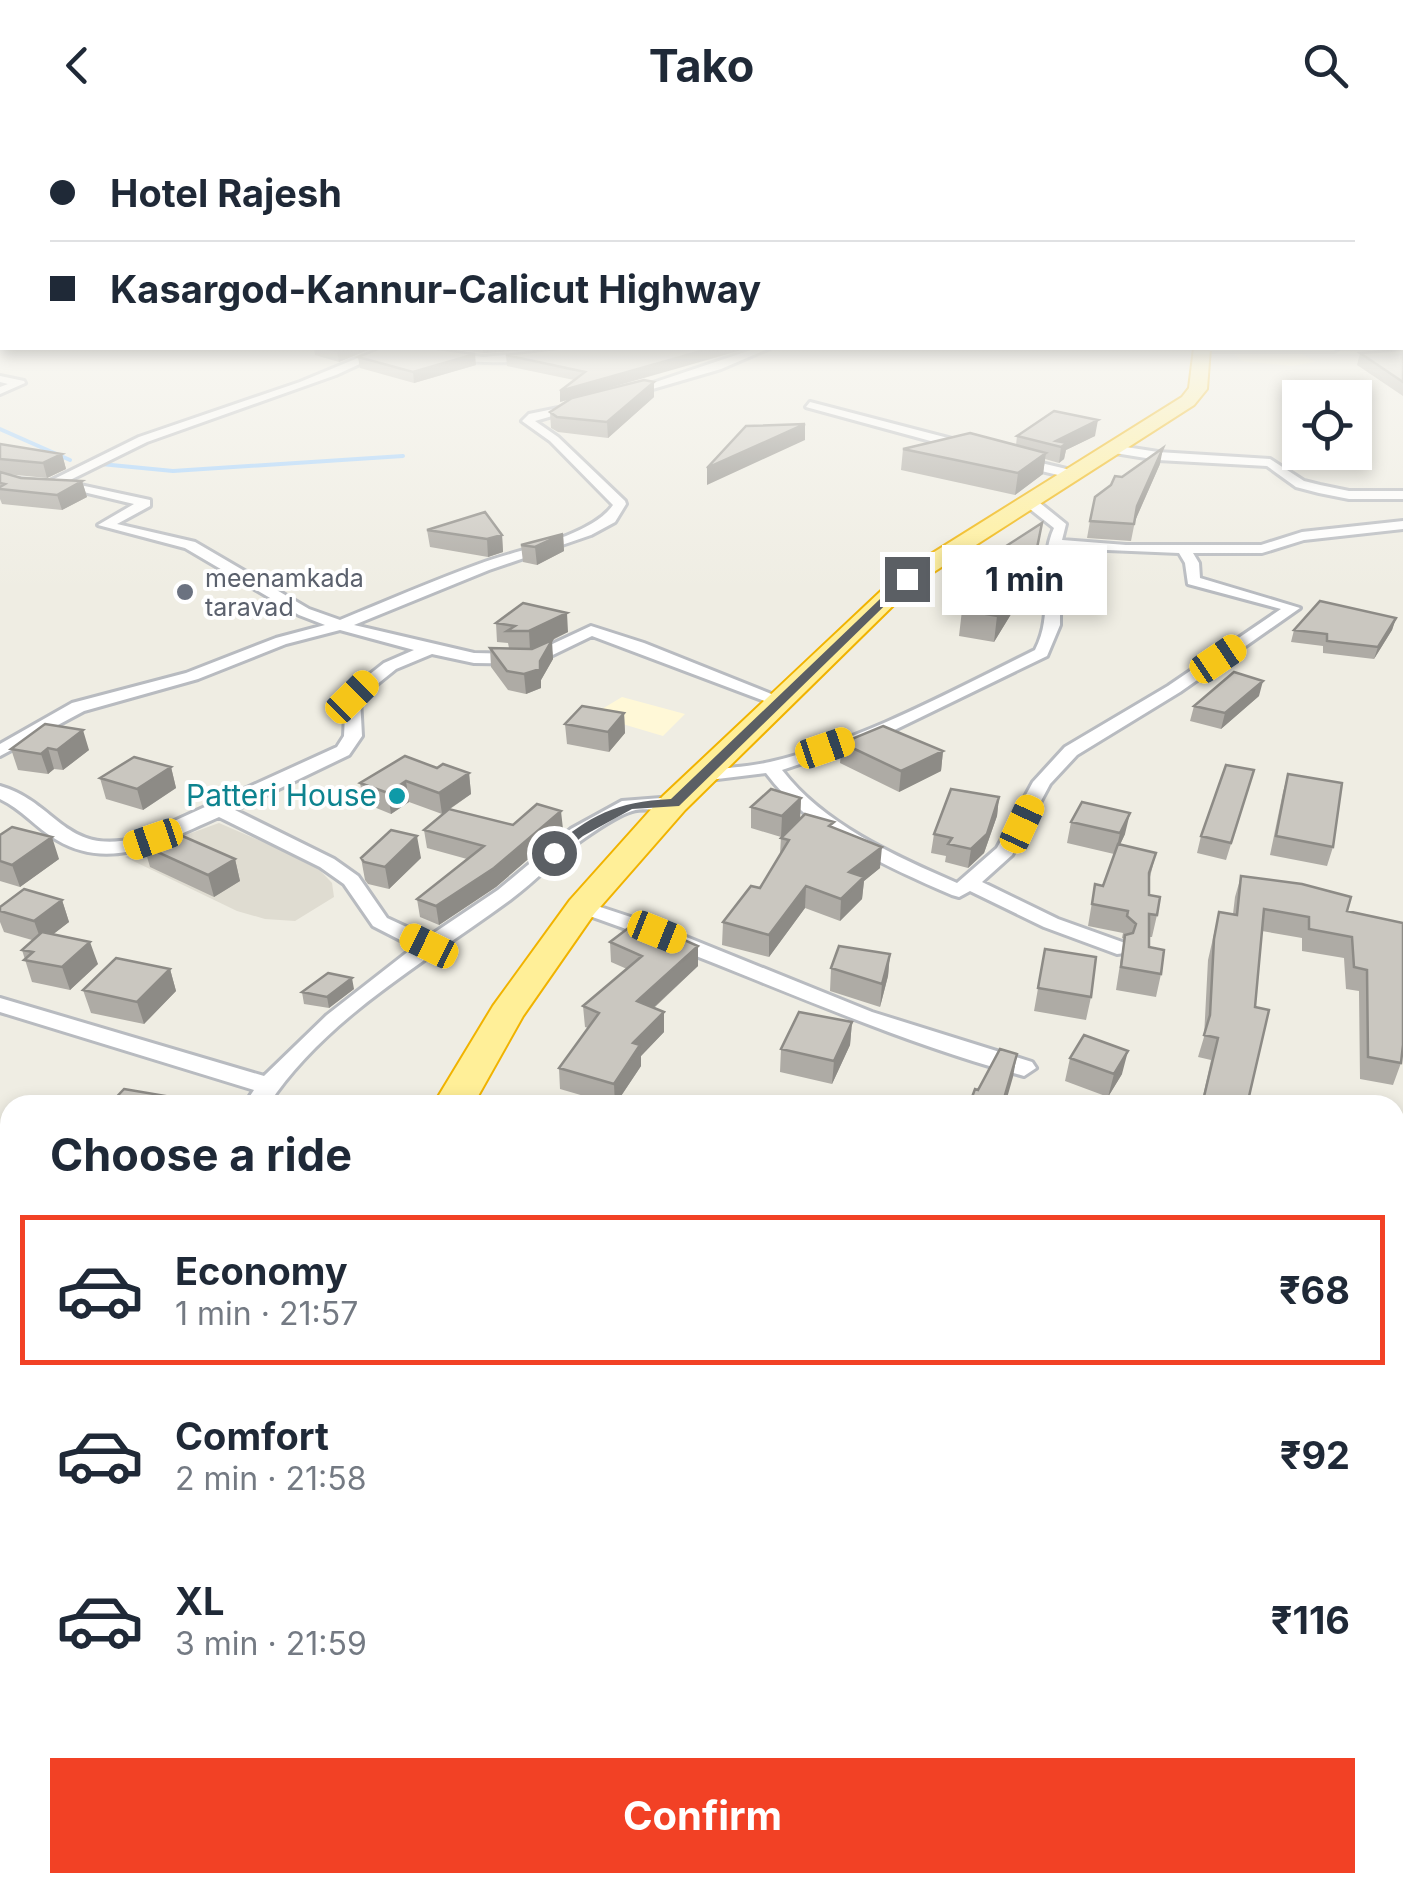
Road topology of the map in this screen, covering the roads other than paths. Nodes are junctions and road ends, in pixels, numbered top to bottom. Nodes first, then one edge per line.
1 (190, 425) edge
2 (534, 425) edge
3 (884, 425) edge
4 (1150, 425) edge
5 (1113, 449) junction
6 (990, 454) edge
7 (1008, 459) edge
8 (1075, 475) junction
9 (0, 481) edge
10 (50, 486) junction
11 (1400, 497) edge
12 (1030, 502) junction
13 (1403, 525) edge
14 (1054, 543) junction
15 (1182, 549) junction
16 (338, 626) junction
17 (430, 649) junction
18 (781, 700) junction
19 (0, 751) edge
20 (771, 767) junction
21 (701, 776) junction
22 (0, 792) edge
23 (674, 803) junction
24 (220, 810) junction
25 (969, 883) junction
26 (582, 907) junction
27 (429, 946) junction
28 (1117, 948) dead end
29 (0, 1005) edge
30 (1024, 1068) dead end
31 (264, 1095) edge
32 (459, 1095) edge

1 - 10 street
2 - 16 street
3 - 6 street
4 - 5 highway
5 - 8 highway
5 - 11 street
7 - 8 street
8 - 12 highway
9 - 10 street
10 - 16 street
12 - 14 street
12 - 18 highway
13 - 15 street
14 - 15 street
14 - 20 street
15 - 25 street
16 - 17 street
16 - 19 street
17 - 18 street
17 - 24 street
18 - 21 highway
20 - 21 street
20 - 25 street
21 - 23 highway
22 - 24 street
23 - 26 highway
23 - 27 street
24 - 27 street
25 - 28 street
26 - 30 street
26 - 32 highway
27 - 31 street
29 - 31 street

